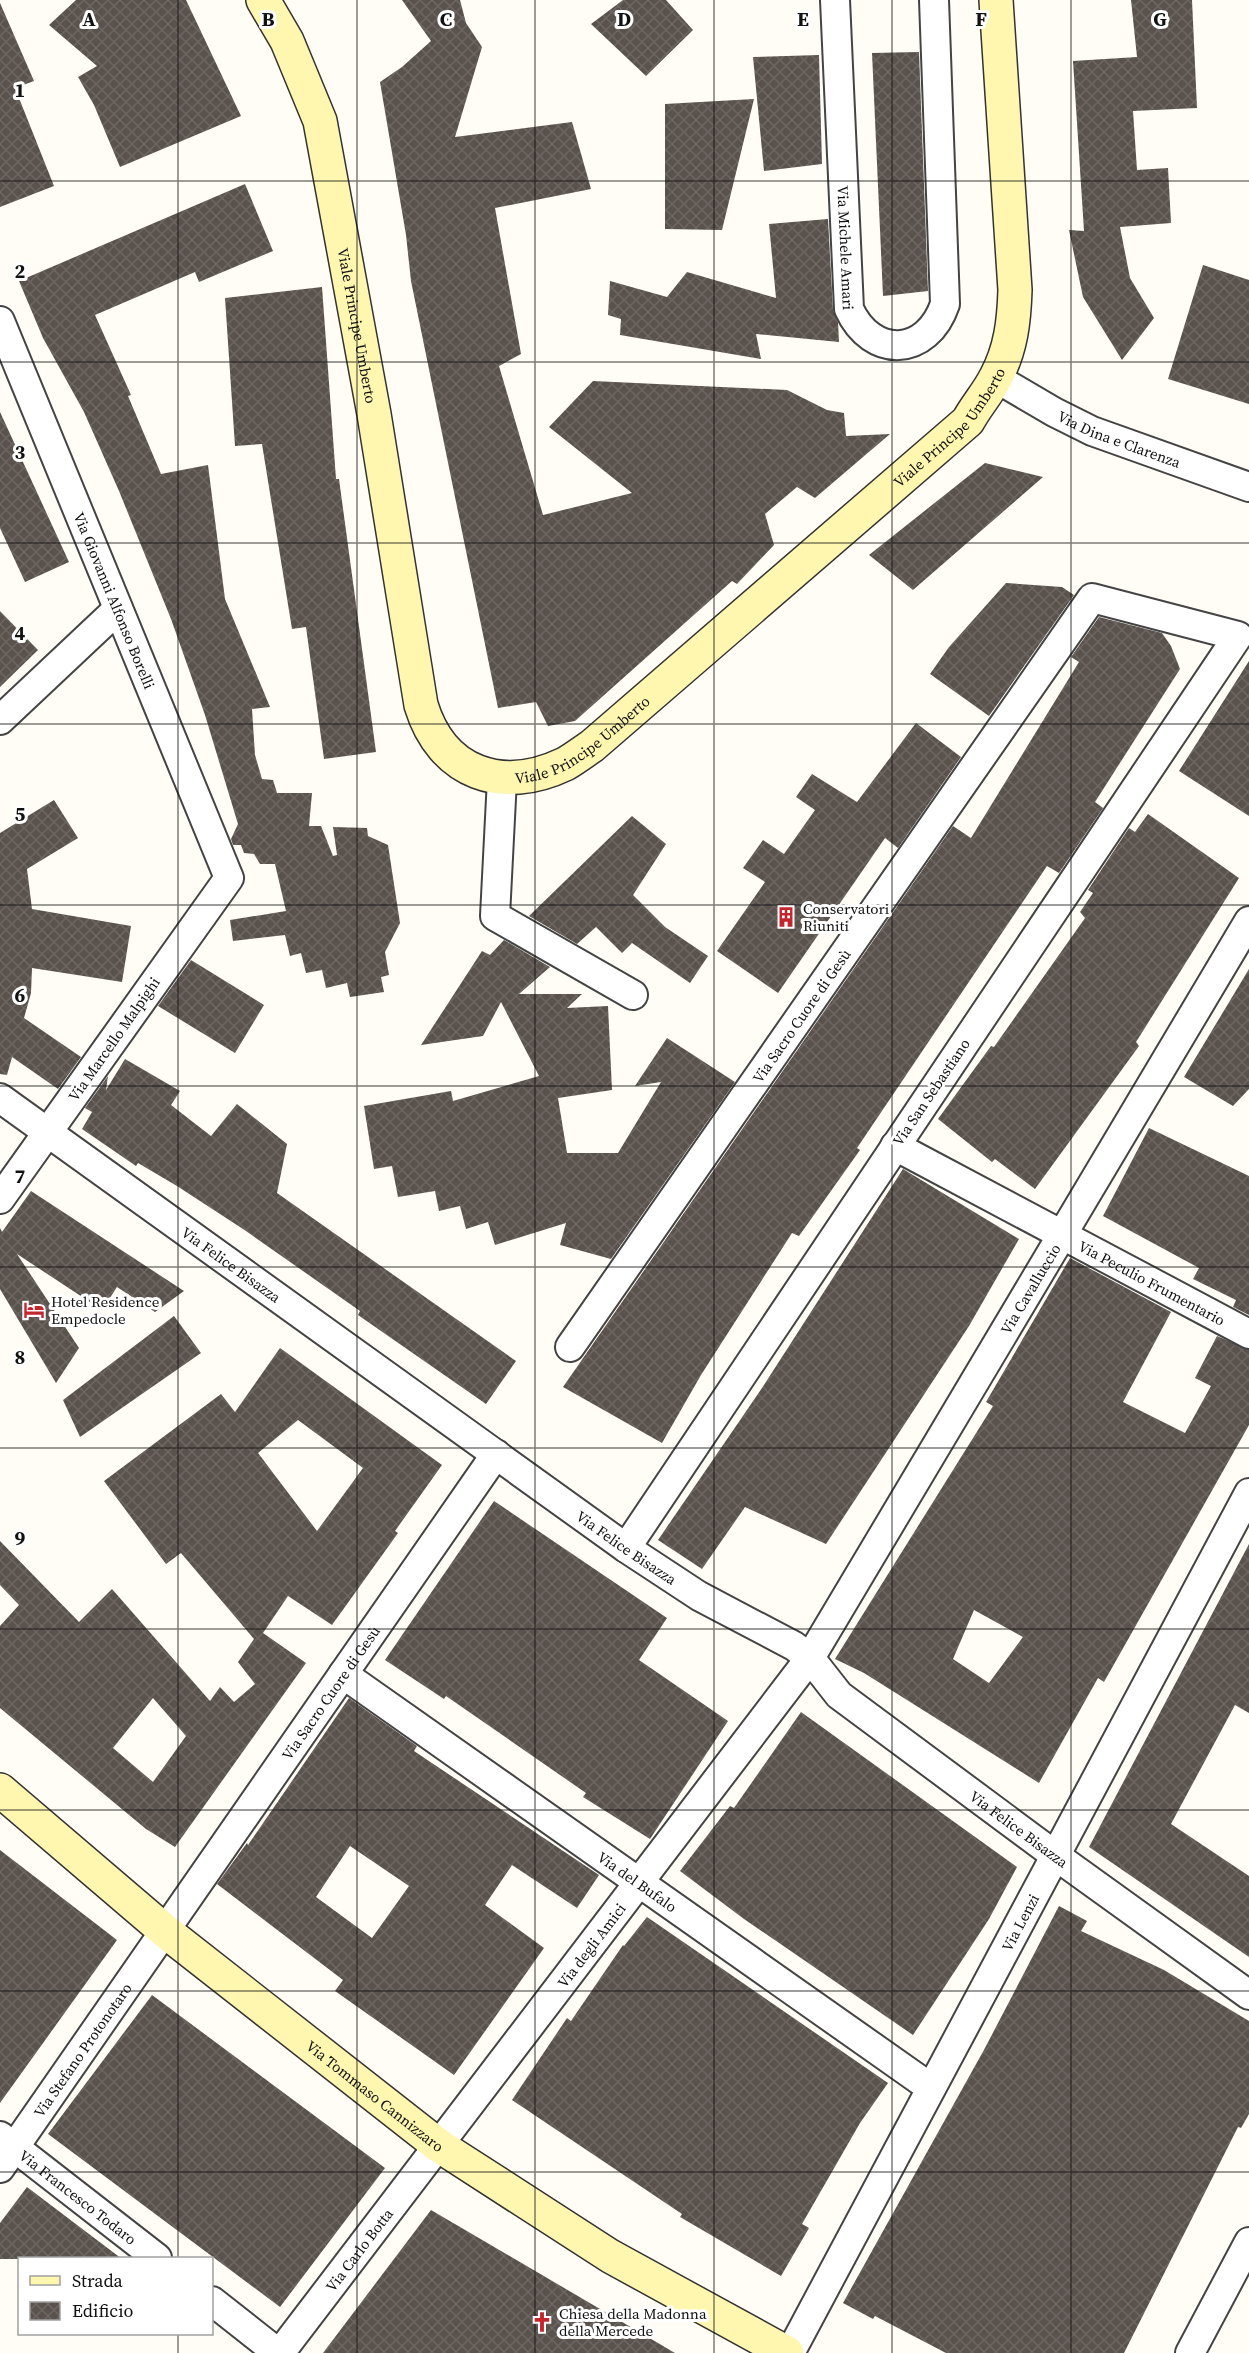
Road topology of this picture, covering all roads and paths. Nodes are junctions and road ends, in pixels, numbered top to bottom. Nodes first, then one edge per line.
1 (263, 0) edge
2 (836, 0) edge
3 (934, 0) edge
4 (996, 0) edge
5 (0, 321) edge
6 (996, 378) junction
7 (1249, 488) edge
8 (118, 609) junction
9 (1238, 636) joint
10 (0, 720) edge
11 (502, 779) junction
12 (229, 878) joint
13 (1249, 921) edge
14 (633, 995) dead end
15 (0, 1098) edge
16 (48, 1132) junction
17 (895, 1146) junction
18 (0, 1199) edge
19 (1061, 1234) junction
20 (1249, 1334) edge
21 (570, 1347) dead end
22 (496, 1454) junction
23 (1249, 1493) edge
24 (626, 1548) junction
25 (810, 1658) junction
26 (343, 1674) junction
27 (0, 1790) edge
28 (1056, 1856) junction
29 (638, 1882) junction
30 (165, 1931) junction
31 (1249, 1995) edge
32 (931, 2088) junction
33 (438, 2145) junction
34 (5, 2150) edge
35 (1249, 2242) edge
36 (154, 2257) edge
37 (213, 2302) edge
38 (279, 2353) edge
39 (788, 2353) edge
40 (1190, 2353) edge

1 - 11 main road, Viale Principe Umberto
2 - 3 street, Via Michele Amari
4 - 6 main road, Viale Principe Umberto
5 - 8 street, Via Giovanni Alfonso Borelli
6 - 7 street, Via Dina e Clarenza
6 - 11 main road, Viale Principe Umberto
8 - 10 street
8 - 12 street, Via Giovanni Alfonso Borelli
9 - 17 street, Via San Sebastiano
9 - 21 street, Via Sacro Cuore di Gesù
11 - 14 street
12 - 16 street, Via Marcello Malpighi
13 - 19 street, Via Cavalluccio
15 - 16 street, Via Felice Bisazza
16 - 18 street, Via Marcello Malpighi
16 - 22 street, Via Felice Bisazza
17 - 19 street, Via Peculio Frumentario
17 - 24 street, Via San Sebastiano
19 - 20 street, Via Peculio Frumentario
19 - 25 street, Via Cavalluccio
22 - 24 street, Via Felice Bisazza
22 - 26 street, Via Sacro Cuore di Gesù
23 - 28 street, Via Lenzi
24 - 25 street, Via Felice Bisazza
25 - 28 street, Via Felice Bisazza
25 - 29 street, Via degli Amici
26 - 29 street, Via del Bufalo
26 - 30 street, Via Sacro Cuore di Gesù
27 - 30 main road, Via Tommaso Cannizzaro
28 - 31 street, Via Felice Bisazza
28 - 32 street, Via Lenzi
29 - 32 street, Via del Bufalo
29 - 33 street, Via degli Amici
30 - 33 main road, Via Tommaso Cannizzaro
30 - 34 street, Via Stefano Protonotaro
32 - 39 street, Via Lenzi
33 - 38 street, Via Carlo Botta
33 - 39 main road, Via Tommaso Cannizzaro
34 - 36 street, Via Francesco Todaro
35 - 40 street
37 - 38 street

